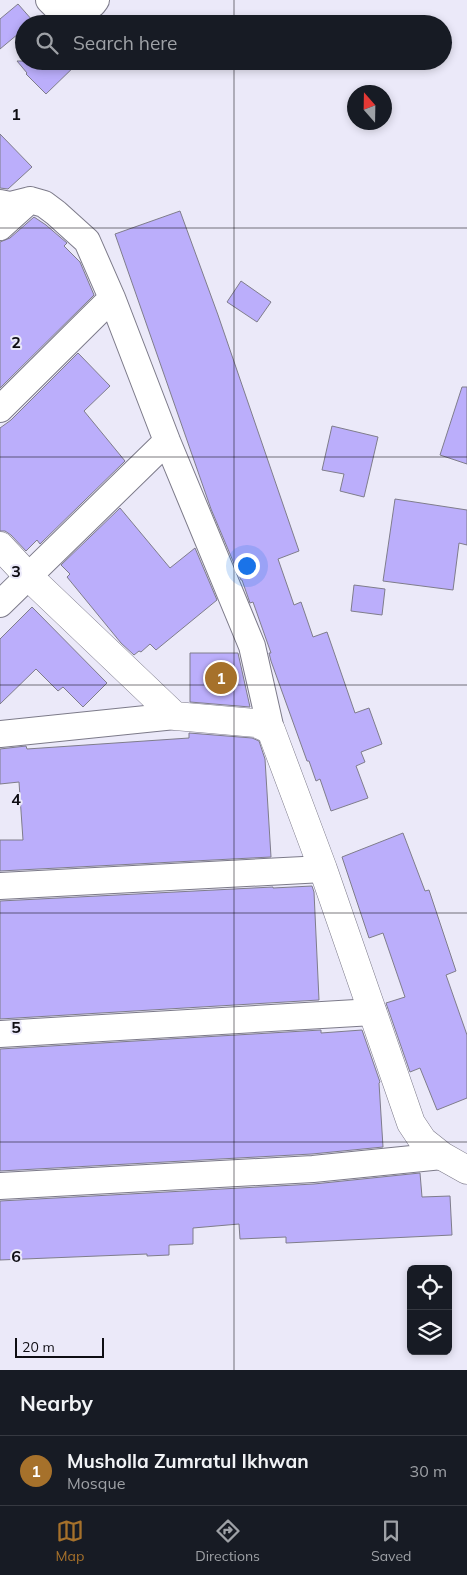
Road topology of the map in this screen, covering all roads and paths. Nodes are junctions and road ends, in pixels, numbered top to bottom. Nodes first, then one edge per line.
1 (49, 0) edge
2 (96, 0) edge
3 (30, 200) junction
4 (0, 203) edge
5 (0, 227) edge
6 (112, 298) junction
7 (0, 409) edge
8 (167, 441) junction
9 (0, 546) edge
10 (28, 576) junction
11 (0, 604) edge
12 (175, 716) junction
13 (271, 730) junction
14 (0, 734) edge
15 (323, 868) junction
16 (0, 886) edge
17 (373, 1012) junction
18 (0, 1034) edge
19 (442, 1156) junction
20 (467, 1170) edge
21 (0, 1186) edge

1 - 2 street
3 - 4 street
3 - 5 street
3 - 6 street
6 - 7 street
6 - 8 street
8 - 10 street
8 - 13 street
9 - 10 street
10 - 11 street
10 - 12 street
12 - 13 street
12 - 14 street
13 - 15 street
15 - 16 street
15 - 17 street
17 - 18 street
17 - 19 street
19 - 20 street
19 - 21 street

